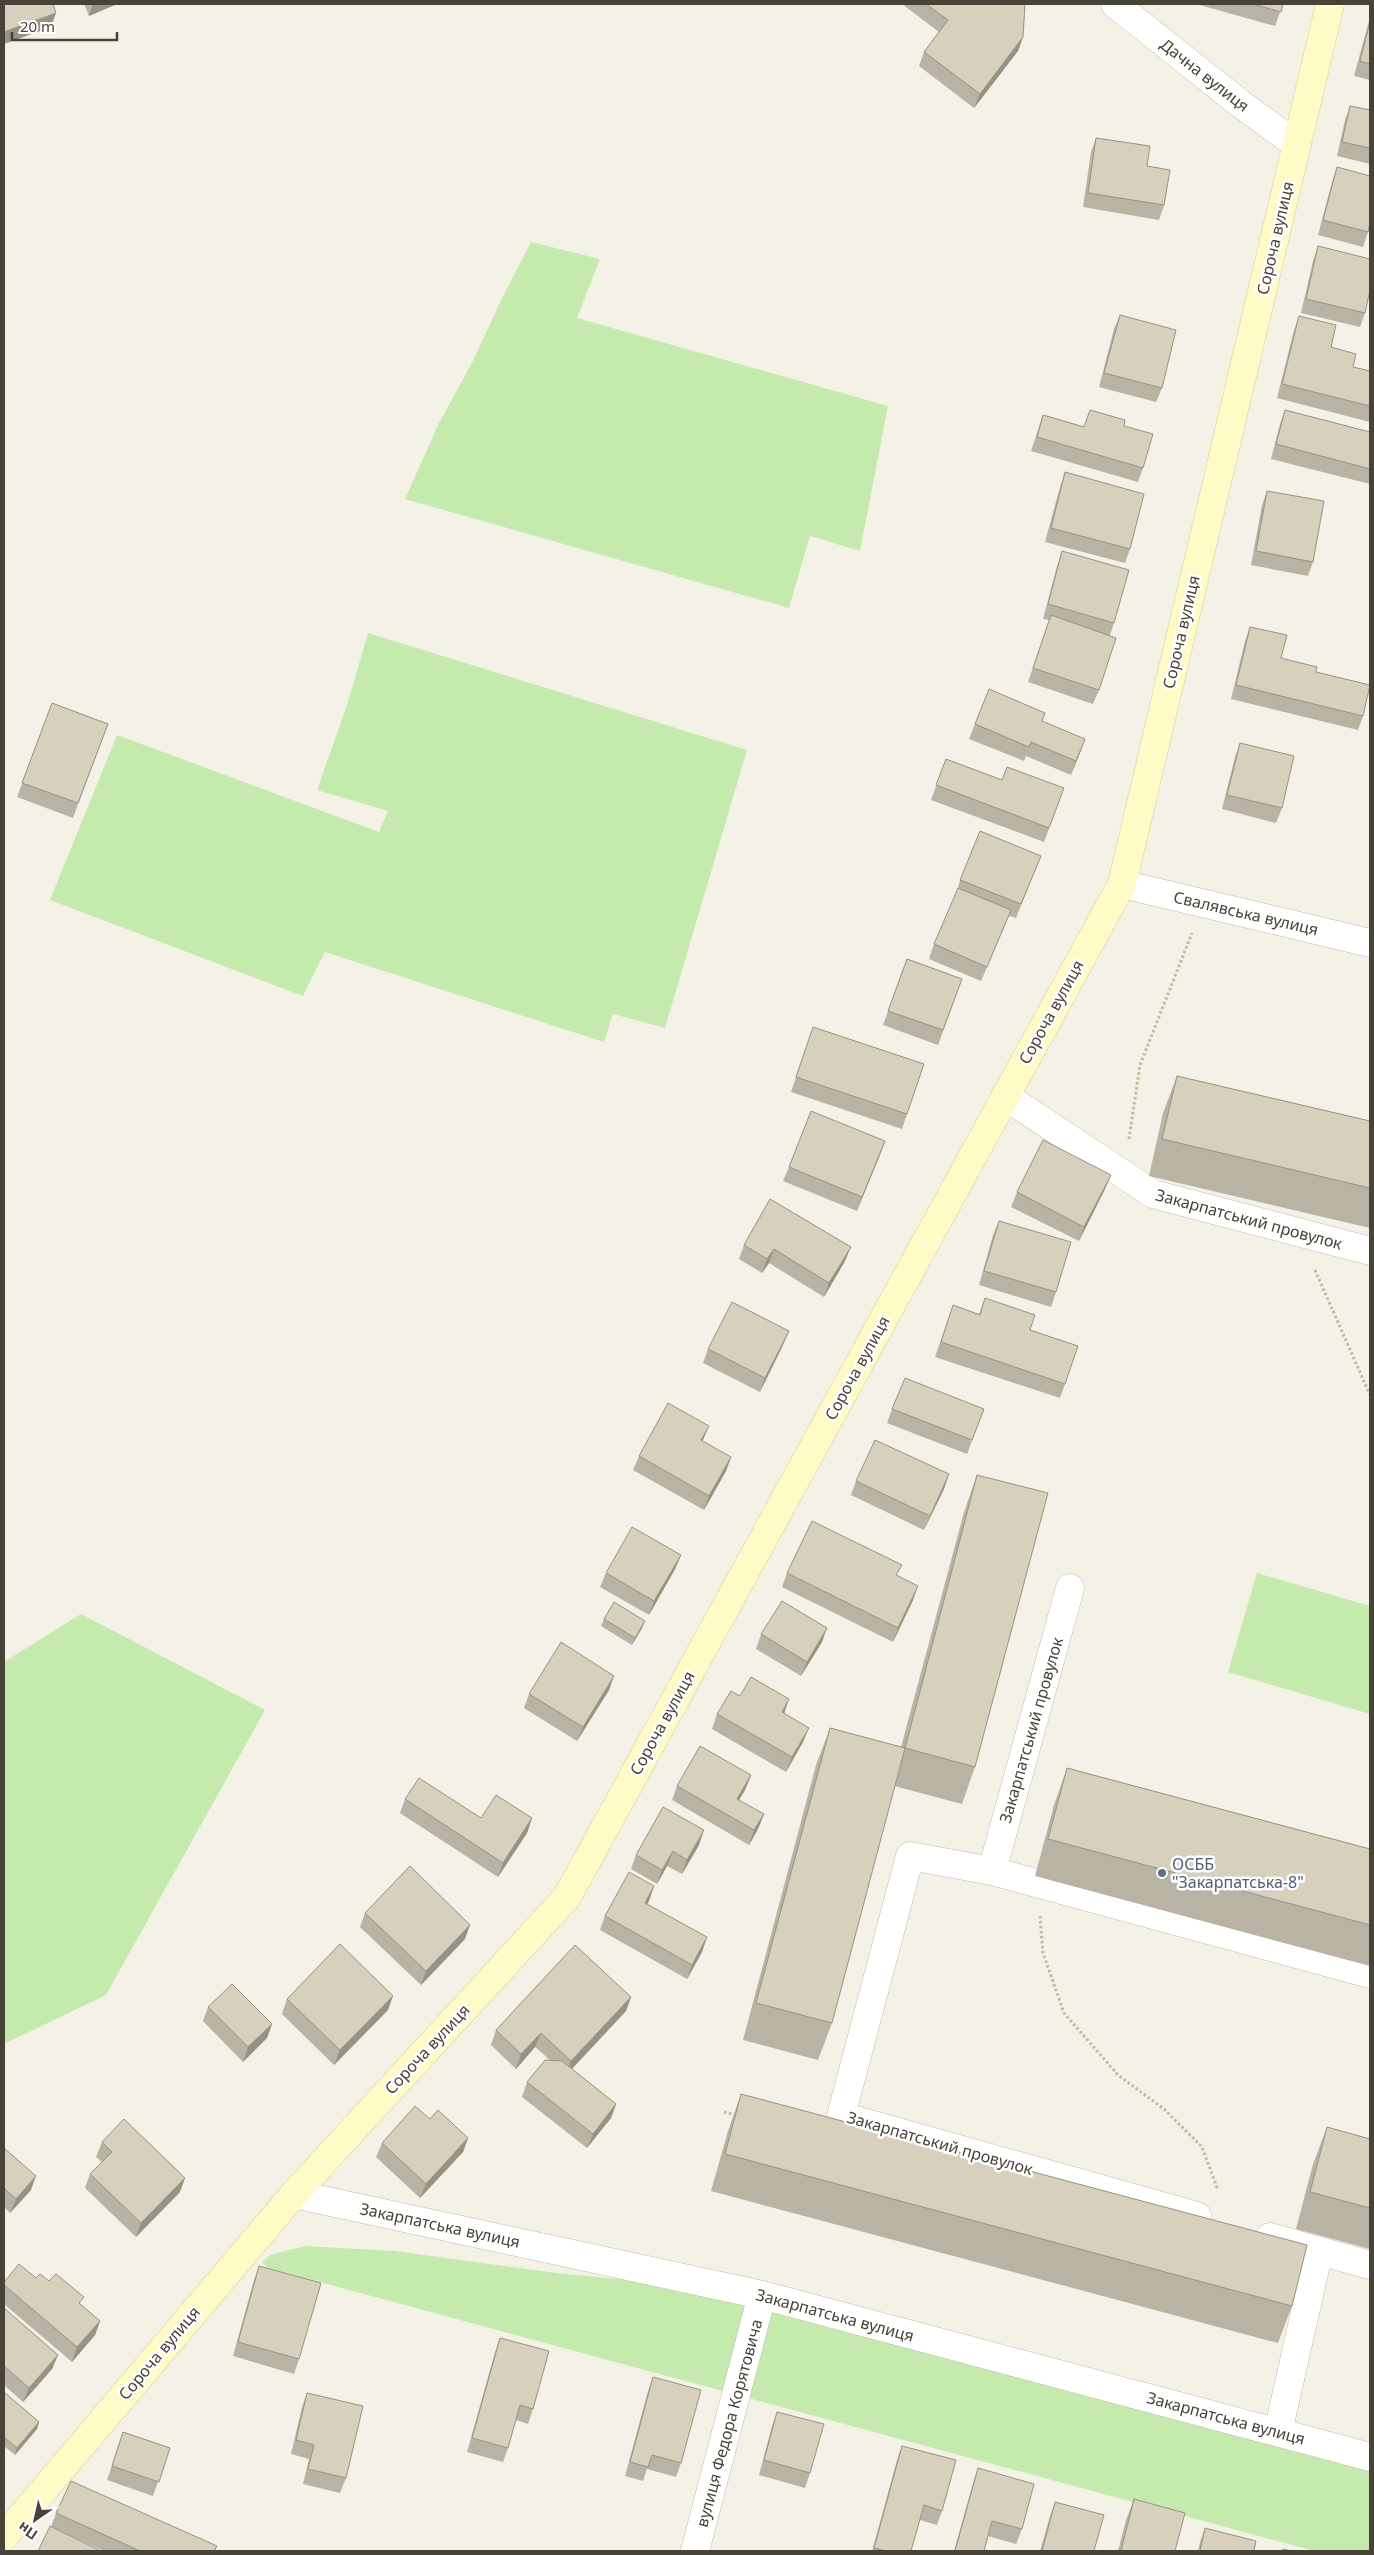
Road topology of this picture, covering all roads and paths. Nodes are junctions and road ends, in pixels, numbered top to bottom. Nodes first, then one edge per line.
1 (1115, 4) edge
2 (1330, 4) edge
3 (1297, 145) junction
4 (1122, 884) junction
5 (1195, 929) dead end
6 (1370, 942) edge
7 (1140, 1065) dead end
8 (1005, 1096) junction
9 (1299, 1233) junction
10 (1370, 1251) edge
11 (1370, 1395) edge
12 (1070, 1588) dead end
13 (992, 1871) junction
14 (1037, 1884) junction
15 (1370, 1974) edge
16 (294, 2194) junction
17 (1237, 2227) junction
18 (1319, 2251) junction
19 (1370, 2265) edge
20 (762, 2295) junction
21 (1278, 2432) junction
22 (1370, 2457) edge
23 (4, 2537) edge
24 (695, 2551) edge

1 - 3 street, Дачна вулиця
2 - 3 main road, Сороча вулиця
3 - 4 main road, Сороча вулиця
4 - 6 street, Свалявська вулиця
4 - 8 main road, Сороча вулиця
5 - 7 path
8 - 9 street, Закарпатський провулок
8 - 16 main road, Сороча вулиця
9 - 10 street, Закарпатський провулок
9 - 11 path
12 - 13 street, Закарпатський провулок
13 - 14 street, Закарпатський провулок
13 - 17 street, Закарпатський провулок
14 - 15 street, Закарпатський провулок
14 - 17 path
16 - 20 street, Закарпатська вулиця
16 - 23 main road, Сороча вулиця
17 - 18 street, Закарпатський провулок
18 - 19 street, Закарпатський провулок
18 - 21 street
20 - 21 street, Закарпатська вулиця
20 - 24 street, вулиця Федора Корятовича
21 - 22 street, Закарпатська вулиця

